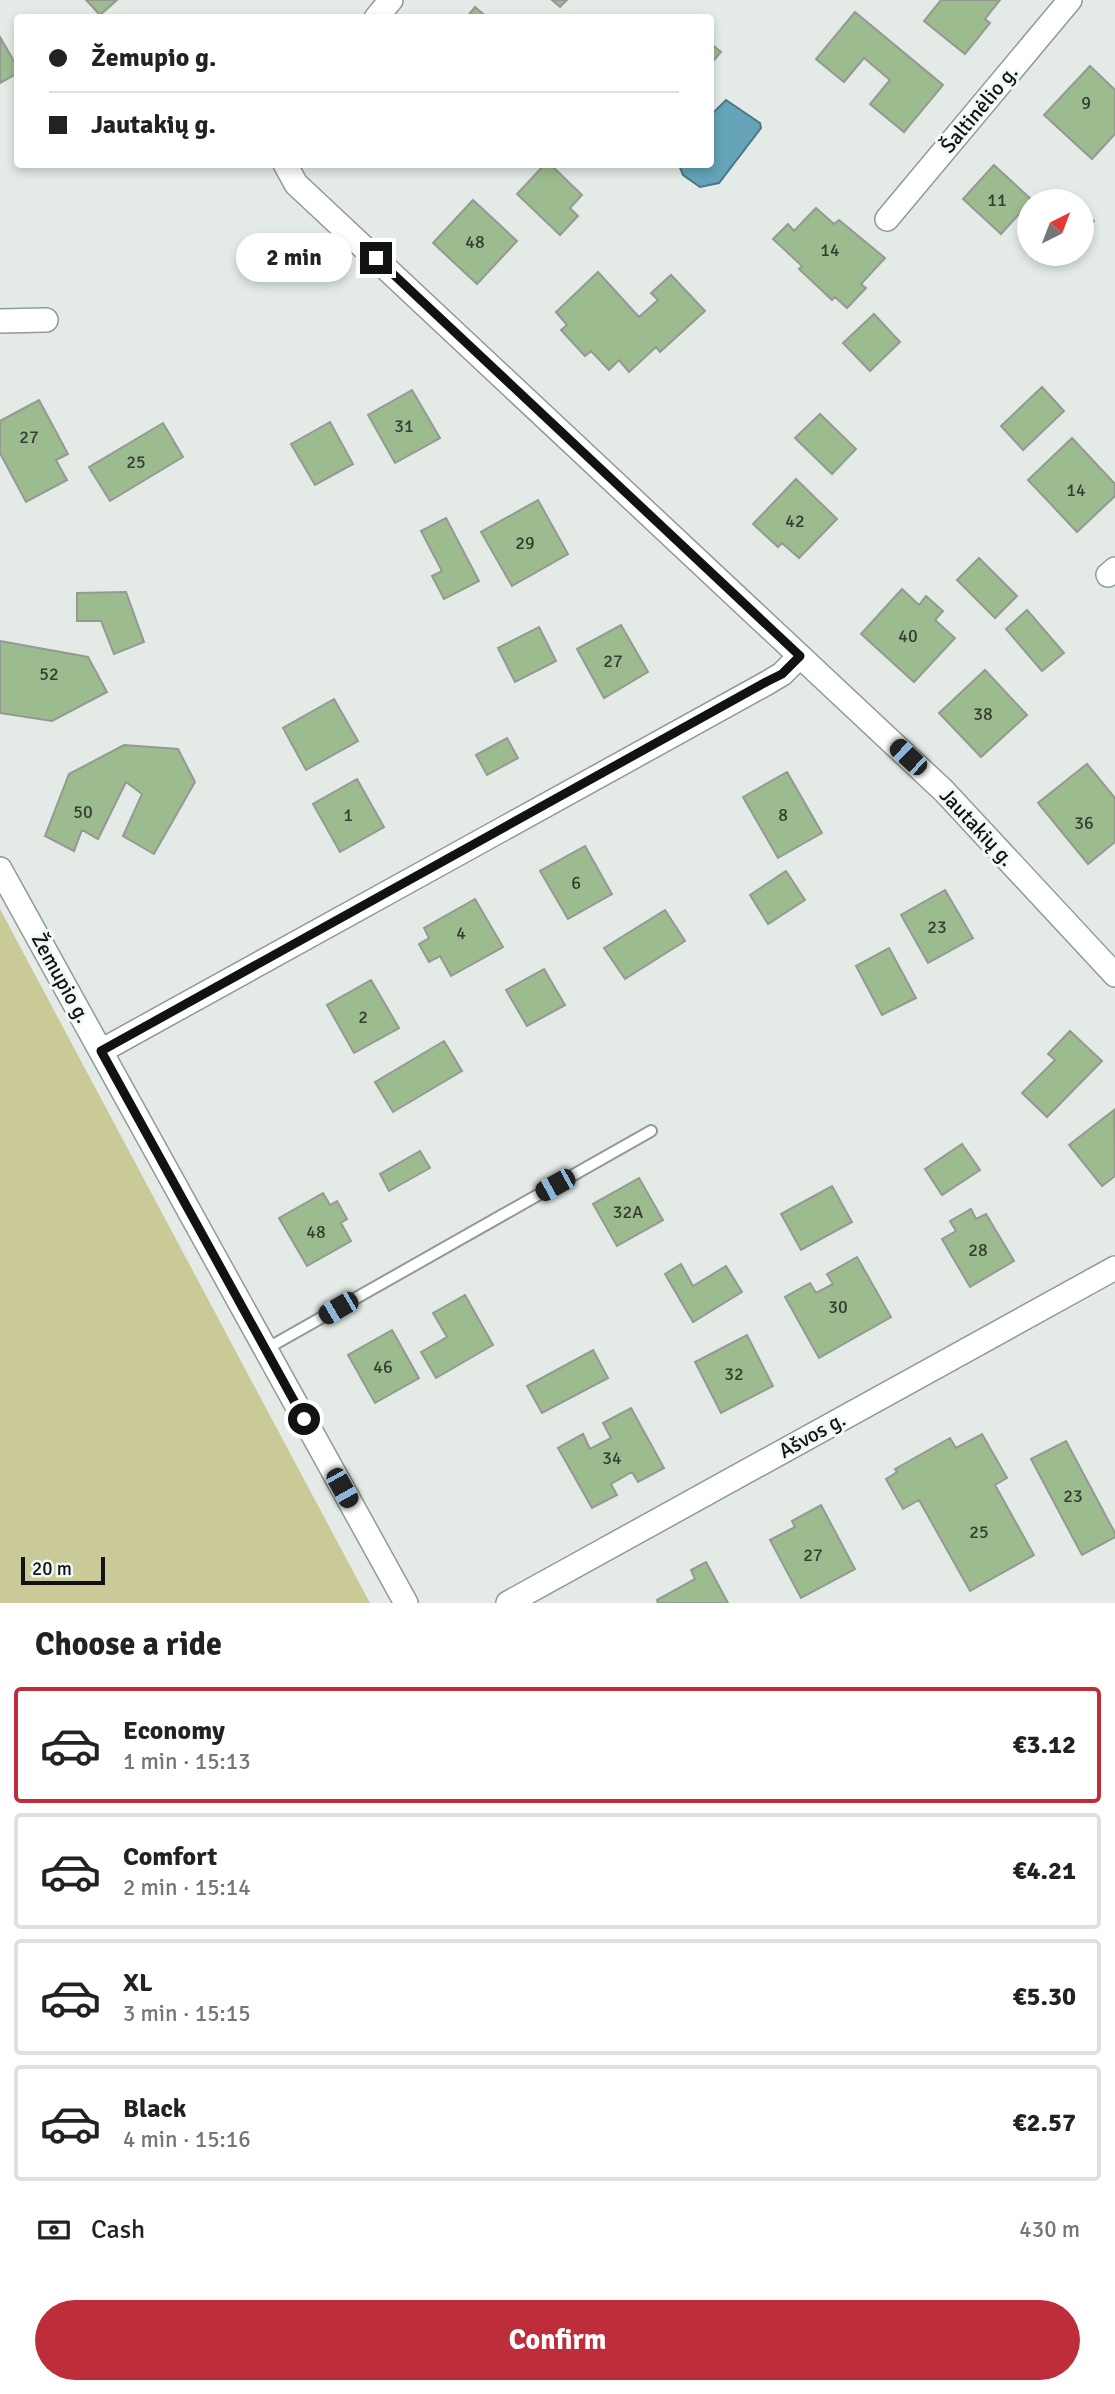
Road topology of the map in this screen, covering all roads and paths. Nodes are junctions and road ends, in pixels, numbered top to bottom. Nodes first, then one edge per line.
1 (391, 0) edge
2 (1070, 0) edge
3 (379, 14) edge
4 (287, 168) edge
5 (887, 219) dead end
6 (46, 320) dead end
7 (0, 321) edge
8 (800, 656) junction
9 (0, 869) edge
10 (1115, 975) edge
11 (101, 1051) junction
12 (652, 1130) dead end
13 (1115, 1268) edge
14 (266, 1349) junction
15 (405, 1603) edge
16 (508, 1603) edge

1 - 3 street
2 - 5 street, Šaltinėlio g.
4 - 8 street, Jautakių g.
6 - 7 street
8 - 10 street, Jautakių g.
8 - 11 street
9 - 11 street, Žemupio g.
11 - 14 street, Žemupio g.
12 - 14 lane
13 - 16 street, Ašvos g.
14 - 15 street, Žemupio g.

